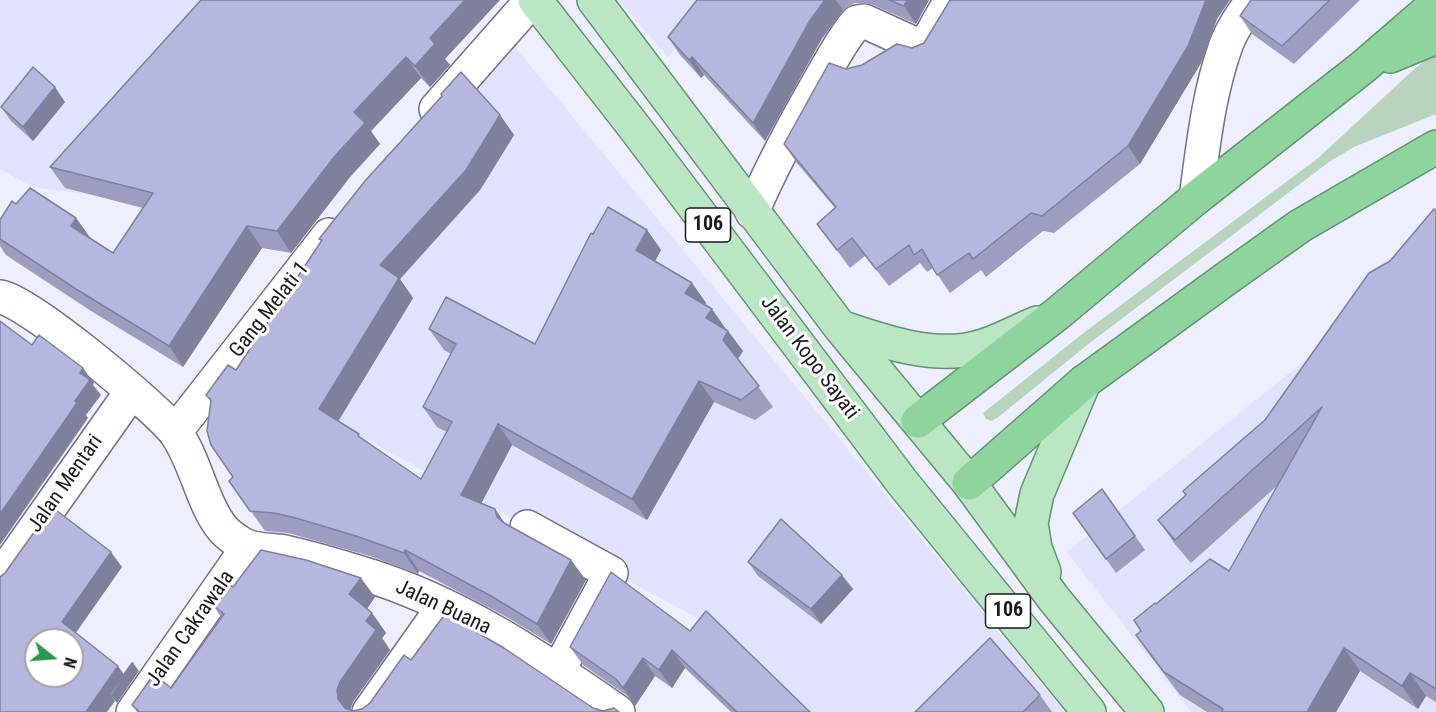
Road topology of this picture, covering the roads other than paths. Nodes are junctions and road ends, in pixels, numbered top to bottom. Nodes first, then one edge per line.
1 (533, 0) edge
2 (594, 0) edge
3 (951, 0) edge
4 (1253, 0) edge
5 (1436, 4) edge
6 (1436, 37) edge
7 (1363, 67) junction
8 (418, 129) edge
9 (1436, 147) edge
10 (1196, 198) junction
11 (351, 208) edge
12 (752, 212) junction
13 (0, 297) edge
14 (1057, 315) junction
15 (840, 327) junction
16 (1084, 382) junction
17 (132, 391) junction
18 (918, 421) junction
19 (175, 432) junction
20 (880, 451) junction
21 (969, 483) junction
22 (927, 511) junction
23 (527, 527) dead end
24 (248, 547) junction
25 (0, 578) edge
26 (1054, 599) junction
27 (444, 606) junction
28 (558, 671) junction
29 (614, 711) edge
30 (133, 712) edge
31 (369, 712) edge
32 (1089, 712) edge
33 (1147, 712) edge

1 - 8 street
1 - 20 main road, Jalan Kopo Sayati / 106
2 - 12 main road, Jalan Kopo Sayati / 106
3 - 12 street
4 - 10 street
5 - 7 highway
6 - 7 highway
7 - 10 highway
9 - 16 highway
10 - 14 highway
11 - 19 street, Gang Melati 1
12 - 15 main road, Jalan Kopo Sayati / 106
13 - 17 street
14 - 15 main road
14 - 18 highway
15 - 18 main road, Jalan Kopo Sayati / 106
16 - 21 highway
16 - 26 main road
17 - 19 street
17 - 25 street, Jalan Mentari
18 - 20 main road
18 - 21 main road, Jalan Kopo Sayati / 106
19 - 24 street
20 - 22 main road, Jalan Kopo Sayati / 106
21 - 22 main road
21 - 26 main road, Jalan Kopo Sayati / 106
22 - 32 main road, Jalan Kopo Sayati / 106
23 - 28 street
24 - 27 street, Jalan Buana
24 - 30 street, Jalan Cakrawala
26 - 33 main road, Jalan Kopo Sayati / 106
27 - 28 street, Jalan Buana
27 - 31 street
28 - 29 street, Jalan Buana

